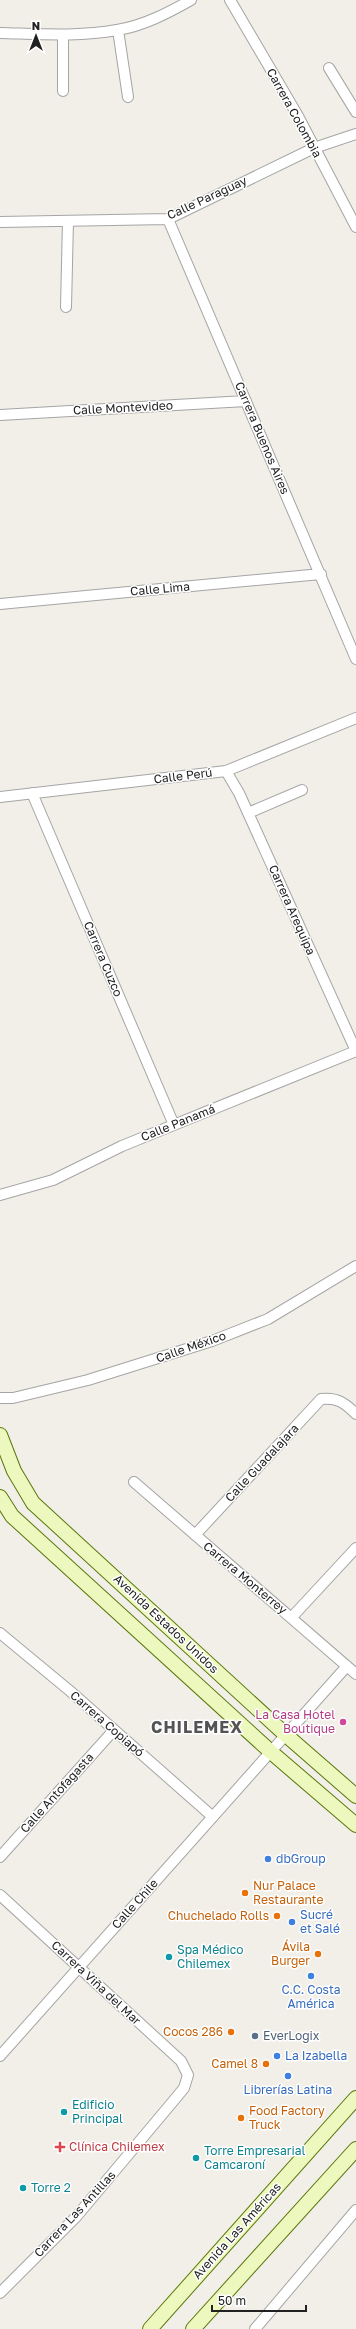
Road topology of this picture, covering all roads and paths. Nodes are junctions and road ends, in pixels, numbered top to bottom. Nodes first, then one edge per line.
1 (191, 0) edge
2 (230, 0) edge
3 (118, 30) junction
4 (0, 32) edge
5 (64, 35) junction
6 (329, 68) dead end
7 (63, 91) dead end
8 (128, 97) dead end
9 (356, 112) edge
10 (356, 134) edge
11 (314, 148) junction
12 (168, 219) junction
13 (68, 221) junction
14 (0, 222) edge
15 (356, 226) edge
16 (66, 307) dead end
17 (246, 401) junction
18 (0, 415) edge
19 (320, 574) junction
20 (0, 604) edge
21 (356, 658) edge
22 (356, 718) edge
23 (226, 771) junction
24 (302, 790) dead end
25 (32, 793) junction
26 (0, 797) edge
27 (248, 813) junction
28 (356, 1051) edge
29 (174, 1125) junction
30 (0, 1195) edge
31 (356, 1266) edge
32 (0, 1398) edge
33 (13, 1398) junction
34 (0, 1406) edge
35 (356, 1414) edge
36 (0, 1435) edge
37 (134, 1482) dead end
38 (0, 1497) edge
39 (195, 1535) junction
40 (356, 1548) edge
41 (292, 1617) junction
42 (0, 1633) edge
43 (347, 1666) junction
44 (356, 1674) edge
45 (114, 1730) junction
46 (286, 1735) junction
47 (271, 1752) junction
48 (356, 1796) edge
49 (213, 1817) junction
50 (356, 1826) edge
51 (0, 1856) edge
52 (0, 1895) edge
53 (79, 1967) junction
54 (0, 2056) edge
55 (188, 2075) joint
56 (356, 2098) edge
57 (356, 2150) edge
58 (356, 2210) edge
59 (0, 2293) edge
60 (150, 2329) edge
61 (193, 2329) edge
62 (255, 2329) edge

1 - 3 street
2 - 11 street, Carrera Colombia
3 - 5 street
3 - 8 street
4 - 5 street
5 - 7 street
6 - 9 street
10 - 11 street, Calle Paraguay
11 - 12 street, Calle Paraguay
11 - 15 street, Carrera Colombia
12 - 13 street, Calle Paraguay
12 - 17 street, Carrera Buenos Aires
13 - 14 street, Calle Paraguay
13 - 16 street
17 - 18 street, Calle Montevideo
17 - 19 street, Carrera Buenos Aires
19 - 20 street, Calle Lima
19 - 21 street, Carrera Buenos Aires
22 - 23 street, Calle Perú
23 - 25 street, Calle Perú
23 - 27 street, Carrera Arequipa
24 - 27 street
25 - 26 street, Calle Perú
25 - 29 street, Carrera Cuzco
27 - 28 street, Carrera Arequipa
28 - 29 street, Calle Panamá
29 - 30 street, Calle Panamá
31 - 33 street, Calle México
32 - 33 street
33 - 34 street
35 - 39 street, Calle Guadalajara
36 - 46 street, Avenida Estados Unidos
37 - 39 street, Carrera Monterrey
38 - 47 street, Avenida Estados Unidos
39 - 41 street, Carrera Monterrey
40 - 41 street
41 - 43 street, Carrera Monterrey
42 - 45 street, Carrera Copiapó
43 - 44 street, Carrera Monterrey
43 - 46 street, Calle Chile
45 - 49 street, Carrera Copiapó
45 - 51 street, Calle Antofagasta
46 - 47 street, Calle Chile
46 - 48 street, Avenida Estados Unidos
47 - 49 street, Calle Chile
47 - 50 street, Avenida Estados Unidos
49 - 53 street, Calle Chile
52 - 53 street, Carrera Viña del Mar
53 - 54 street, Calle Chile
53 - 55 street, Carrera Viña del Mar
55 - 59 street, Carrera Las Antillas
56 - 60 street, Avenida Las Américas
57 - 61 street
58 - 62 street

